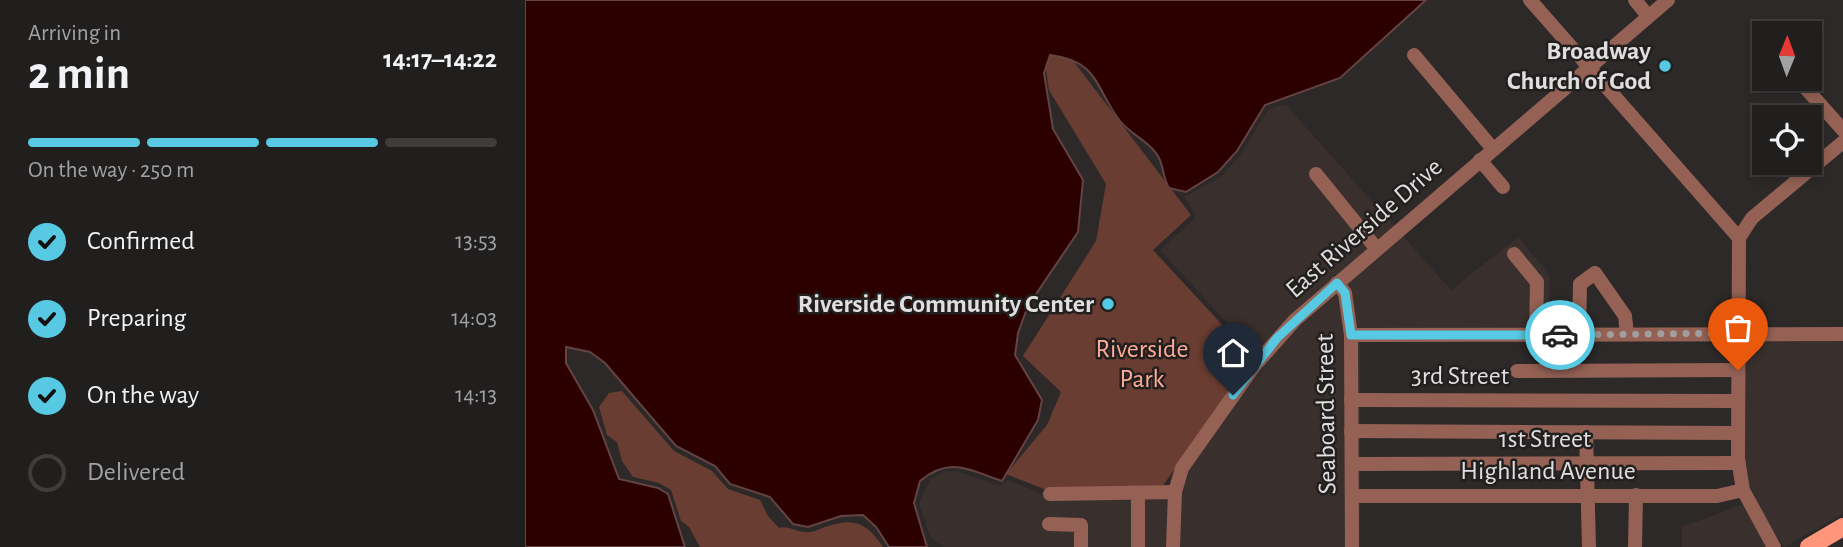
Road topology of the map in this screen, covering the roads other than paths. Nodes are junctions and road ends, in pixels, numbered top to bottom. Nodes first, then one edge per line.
1 (1530, 0) edge
2 (1635, 0) edge
3 (1668, 0) edge
4 (1648, 16) junction
5 (1414, 55) dead end
6 (1587, 68) junction
7 (1808, 91) edge
8 (1843, 130) edge
9 (1843, 142) edge
10 (1493, 149) junction
11 (1480, 160) junction
12 (1316, 174) dead end
13 (1503, 187) dead end
14 (1739, 238) junction
15 (1376, 248) junction
16 (1514, 254) dead end
17 (1337, 283) junction
18 (1737, 333) junction
19 (1579, 334) junction
20 (1627, 334) junction
21 (1843, 334) edge
22 (1351, 335) junction
23 (1536, 335) junction
24 (1738, 370) junction
25 (1517, 371) dead end
26 (1351, 400) junction
27 (1737, 401) junction
28 (1351, 431) junction
29 (1586, 432) junction
30 (1737, 433) junction
31 (1585, 463) junction
32 (1739, 463) junction
33 (1352, 464) junction
34 (1743, 490) junction
35 (1175, 492) junction
36 (1138, 493) junction
37 (1050, 494) dead end
38 (1636, 495) junction
39 (1352, 496) junction
40 (1588, 496) junction
41 (1049, 524) dead end
42 (1843, 527) edge
43 (1081, 547) edge
44 (1138, 547) edge
45 (1173, 547) edge
46 (1352, 547) edge
47 (1590, 547) edge
48 (1635, 547) edge
49 (1774, 547) edge
50 (1809, 547) edge

1 - 6 street
2 - 4 street
3 - 4 street, East Riverside Drive
4 - 6 street, East Riverside Drive
5 - 10 street
6 - 10 street, East Riverside Drive
6 - 14 street
7 - 8 street
9 - 14 street
10 - 11 street, East Riverside Drive
11 - 13 street
11 - 15 street, East Riverside Drive
12 - 15 street
14 - 18 street
15 - 17 street, East Riverside Drive
16 - 23 street
17 - 22 street, Seaboard Street
17 - 35 street, East Riverside Drive
18 - 20 street
18 - 21 street
18 - 24 street
19 - 20 street
19 - 20 street
19 - 23 street
22 - 23 street
22 - 26 street, Seaboard Street
24 - 25 street
24 - 27 street
26 - 27 street, 3rd Street
26 - 28 street, Seaboard Street
27 - 30 street
28 - 29 street
28 - 33 street, Seaboard Street
29 - 30 street
29 - 31 street
30 - 32 street
31 - 32 street, 1st Street
31 - 33 street, 1st Street
31 - 40 street
32 - 34 street
33 - 39 street, Seaboard Street
34 - 38 street, Highland Avenue
34 - 49 street
35 - 36 street
35 - 45 street, East Riverside Drive
36 - 37 street
36 - 44 street
38 - 40 street, Highland Avenue
38 - 48 street
39 - 40 street, Highland Avenue
39 - 46 street, Seaboard Street
40 - 47 street
41 - 43 street
42 - 50 main road

